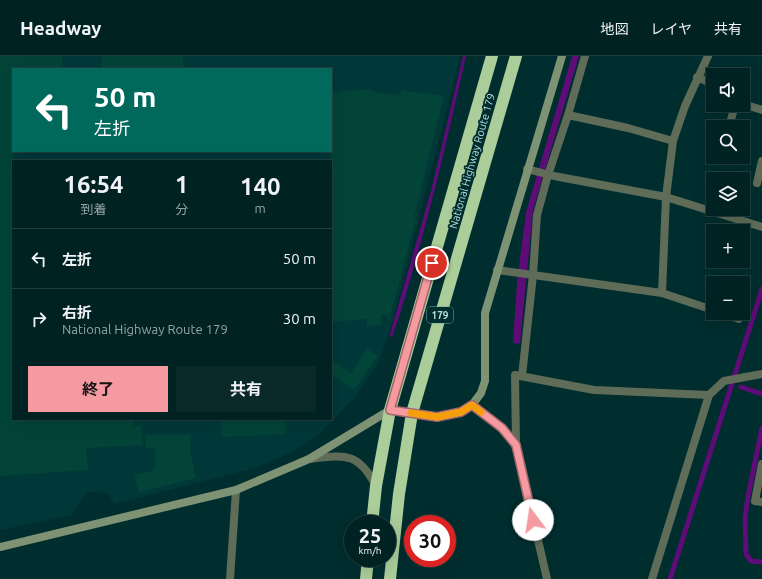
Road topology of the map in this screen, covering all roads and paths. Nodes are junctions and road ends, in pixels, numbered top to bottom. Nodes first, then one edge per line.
1 (492, 56) edge
2 (516, 56) edge
3 (562, 56) edge
4 (585, 56) edge
5 (708, 56) edge
6 (697, 77) junction
7 (706, 81) edge
8 (750, 106) edge
9 (762, 110) edge
10 (568, 116) junction
11 (673, 141) junction
12 (762, 162) edge
13 (527, 169) junction
14 (548, 174) junction
15 (757, 183) dead end
16 (666, 196) junction
17 (762, 227) edge
18 (498, 270) junction
19 (532, 275) junction
20 (662, 293) junction
21 (706, 308) edge
22 (762, 374) edge
23 (522, 376) junction
24 (710, 395) junction
25 (472, 405) junction
26 (390, 410) junction
27 (412, 413) junction
28 (516, 445) junction
29 (309, 460) junction
30 (762, 464) edge
31 (376, 486) junction
32 (236, 490) junction
33 (762, 502) edge
34 (373, 515) edge
35 (0, 547) edge
36 (367, 567) edge
37 (230, 579) edge
38 (366, 579) edge
39 (390, 579) edge
40 (547, 579) edge
41 (652, 579) edge

1 - 26 highway, National Highway Route 179 / 179
2 - 27 highway, National Highway Route 179 / 179
3 - 13 street
4 - 10 street
5 - 6 street
6 - 7 street
6 - 11 street
8 - 9 street
10 - 11 street
10 - 14 street
11 - 16 street
12 - 15 street
13 - 14 street
13 - 18 street
14 - 16 street
14 - 19 street
16 - 17 street
16 - 20 street
18 - 19 street
18 - 25 street
19 - 20 street
19 - 23 street
20 - 21 street
22 - 24 street
23 - 24 street
23 - 28 street
24 - 41 street
25 - 27 street
25 - 28 street
26 - 27 street
26 - 29 street
26 - 31 highway, National Highway Route 179 / 179
27 - 39 highway, National Highway Route 179 / 179
28 - 40 street
29 - 31 street
29 - 32 street
30 - 33 street
31 - 34 highway, National Highway Route 179 / 179
32 - 35 street
32 - 37 street
36 - 38 highway

